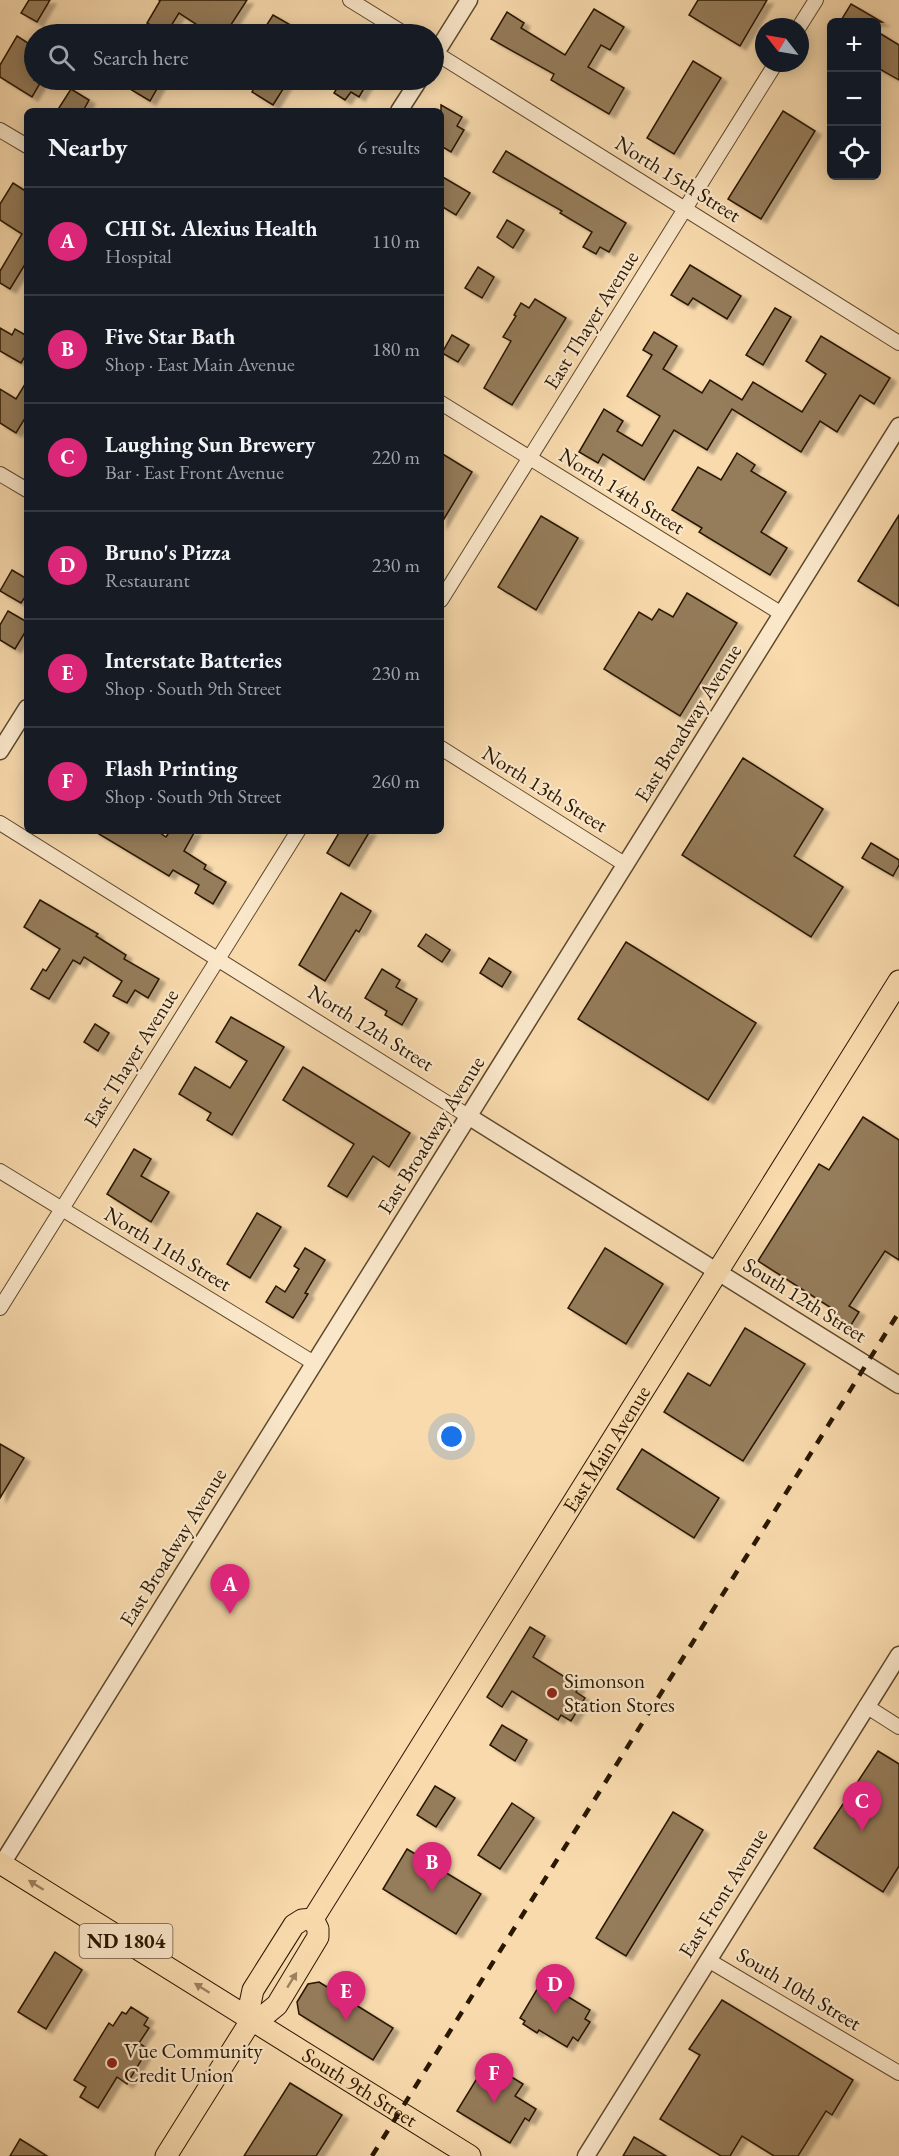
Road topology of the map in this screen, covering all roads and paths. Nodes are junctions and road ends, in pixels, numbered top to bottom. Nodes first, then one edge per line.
1 (350, 0) edge
2 (469, 0) edge
3 (816, 0) edge
4 (805, 18) edge
5 (389, 24) edge
6 (444, 39) edge
7 (444, 60) edge
8 (770, 72) edge
9 (413, 90) edge
10 (401, 108) edge
11 (0, 130) edge
12 (24, 144) edge
13 (685, 208) junction
14 (899, 343) edge
15 (444, 405) edge
16 (899, 426) edge
17 (529, 458) junction
18 (0, 474) edge
19 (24, 488) edge
20 (444, 595) edge
21 (782, 614) junction
22 (24, 713) edge
23 (444, 750) edge
24 (0, 751) edge
25 (0, 823) edge
26 (296, 834) edge
27 (626, 865) junction
28 (218, 960) junction
29 (899, 981) edge
30 (468, 1116) junction
31 (0, 1171) edge
32 (62, 1209) junction
33 (718, 1272) junction
34 (0, 1308) edge
35 (314, 1364) junction
36 (899, 1384) edge
37 (899, 1655) edge
38 (866, 1706) junction
39 (899, 1727) edge
40 (1, 1865) edge
41 (708, 1960) junction
42 (252, 2019) junction
43 (899, 2073) edge
44 (166, 2156) edge
45 (470, 2156) edge
46 (586, 2156) edge

1 - 5 street
2 - 6 street
3 - 4 street
7 - 13 street, North 15th Street
8 - 13 street, East Thayer Avenue
9 - 10 street
11 - 12 street
13 - 14 street, North 15th Street
13 - 17 street, East Thayer Avenue
15 - 17 street, North 14th Street
16 - 21 street, East Broadway Avenue
17 - 20 street, East Thayer Avenue
17 - 21 street, North 14th Street
18 - 19 street
21 - 27 street, East Broadway Avenue
22 - 24 street
23 - 27 street, North 13th Street
25 - 28 street, North 12th Street
26 - 28 street, East Thayer Avenue
27 - 30 street, East Broadway Avenue
28 - 30 street, North 12th Street
28 - 32 street, East Thayer Avenue
29 - 33 main road, East Main Avenue
30 - 33 street, North 12th Street
30 - 35 street, East Broadway Avenue
31 - 32 street, North 11th Street
32 - 34 street, East Thayer Avenue
32 - 35 street, North 11th Street
33 - 36 street, South 12th Street
33 - 42 main road, East Main Avenue
35 - 40 street, East Broadway Avenue
37 - 38 street, East Front Avenue
38 - 39 street
38 - 41 street, East Front Avenue
42 -> 40 main road, ND 1804
41 - 43 street, South 10th Street
41 - 46 street, East Front Avenue
42 - 44 main road, East Main Avenue
42 - 45 main road, South 9th Street / ND 1804

